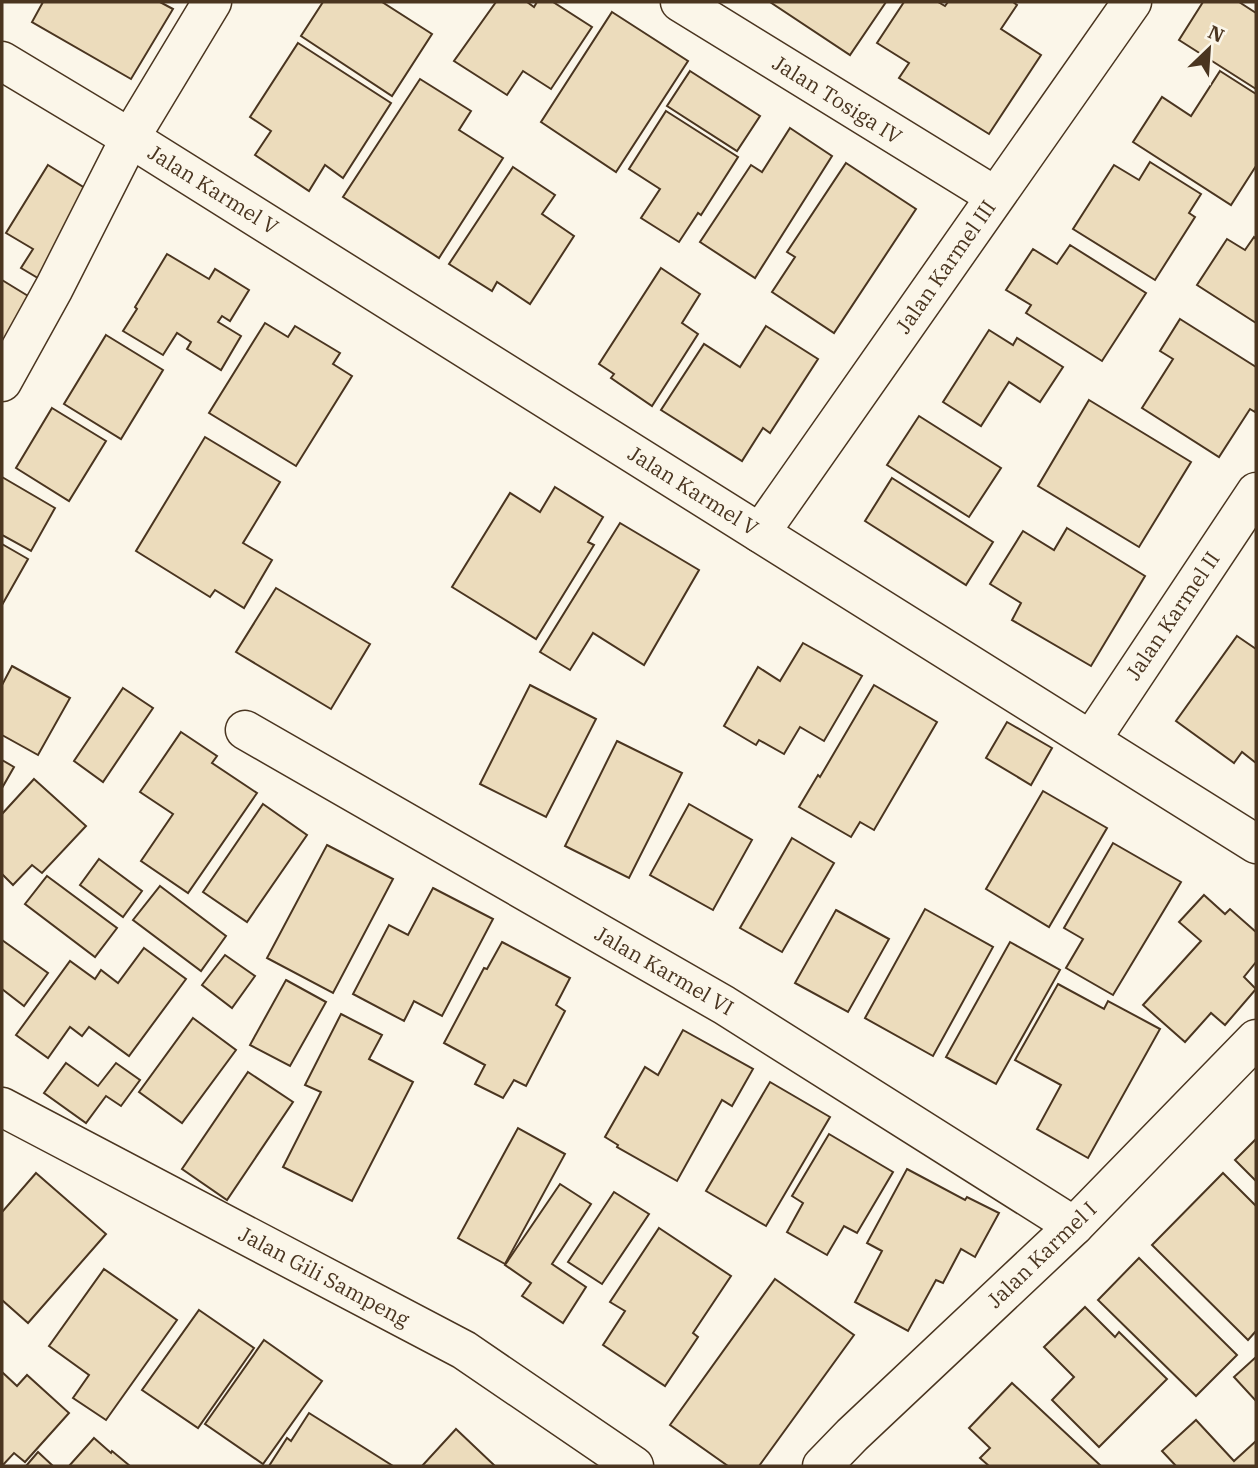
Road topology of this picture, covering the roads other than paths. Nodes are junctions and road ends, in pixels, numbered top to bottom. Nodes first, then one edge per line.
1 (212, 2) edge
2 (680, 2) edge
3 (1132, 2) edge
4 (2, 61) edge
5 (130, 138) junction
6 (995, 197) junction
7 (2, 382) edge
8 (1256, 492) edge
9 (760, 533) junction
10 (245, 730) dead end
11 (1091, 740) junction
12 (1256, 844) edge
13 (1256, 1039) edge
14 (2, 1107) edge
15 (1074, 1226) junction
16 (634, 1466) edge
17 (822, 1466) edge

1 - 5 street
2 - 6 street, Jalan Tosiga IV
3 - 6 street, Jalan Karmel III
4 - 5 street, Jalan Karmel V
5 - 7 street
5 - 9 street, Jalan Karmel V
6 - 9 street, Jalan Karmel III
8 - 11 street, Jalan Karmel II
9 - 11 street, Jalan Karmel V
10 - 15 street, Jalan Karmel VI
11 - 12 street, Jalan Karmel V
13 - 15 street, Jalan Karmel I
14 - 16 street, Jalan Gili Sampeng
15 - 17 street, Jalan Karmel I

